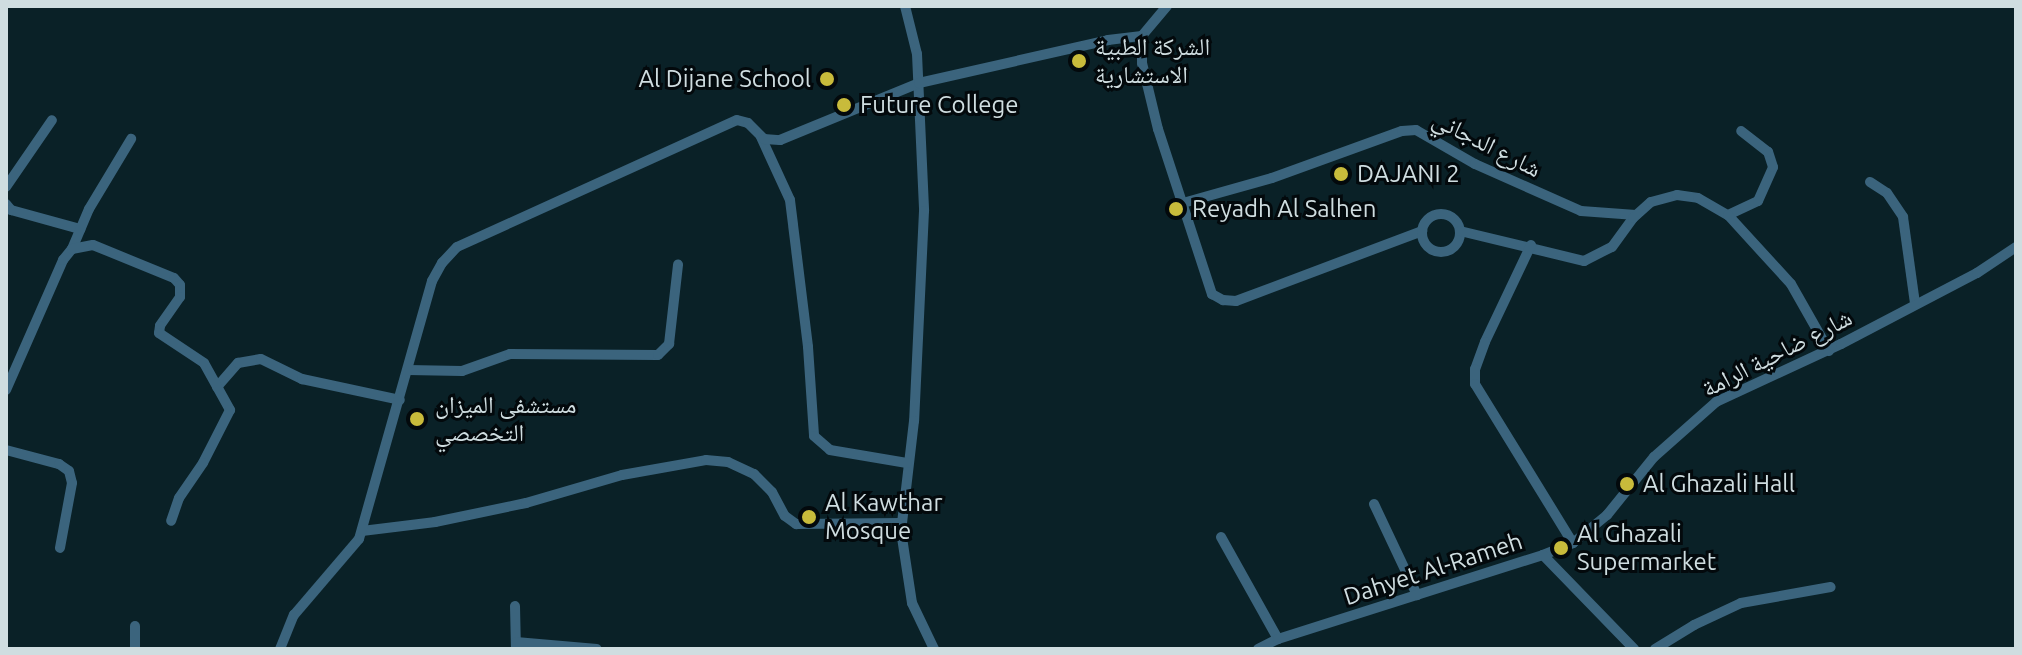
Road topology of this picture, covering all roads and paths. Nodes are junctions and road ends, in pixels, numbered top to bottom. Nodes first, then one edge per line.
1 (905, 6) edge
2 (1167, 6) edge
3 (1142, 36) junction
4 (919, 83) junction
5 (52, 120) dead end
6 (1741, 131) dead end
7 (761, 137) junction
8 (131, 139) dead end
9 (1870, 182) dead end
10 (6, 187) edge
11 (1183, 203) junction
12 (6, 204) edge
13 (1636, 215) junction
14 (1728, 215) junction
15 (80, 229) junction
16 (1422, 231) junction
17 (1460, 231) junction
18 (1531, 245) junction
19 (2016, 247) edge
20 (72, 249) junction
21 (678, 265) dead end
22 (1915, 304) junction
23 (1829, 351) junction
24 (408, 370) junction
25 (217, 387) junction
26 (6, 390) edge
27 (400, 400) junction
28 (6, 450) edge
29 (907, 463) junction
30 (1374, 504) dead end
31 (171, 521) dead end
32 (901, 523) junction
33 (362, 531) junction
34 (1221, 537) dead end
35 (1573, 543) junction
36 (60, 548) dead end
37 (1543, 555) junction
38 (1831, 587) dead end
39 (1417, 595) junction
40 (515, 606) dead end
41 (135, 626) dead end
42 (1278, 639) junction
43 (516, 645) edge
44 (135, 649) edge
45 (280, 649) edge
46 (597, 649) edge
47 (934, 649) edge
48 (1258, 649) edge
49 (1634, 649) edge
50 (1655, 649) edge

1 - 4 street
2 - 3 street
3 - 4 street
3 - 11 street
4 - 7 street
4 - 29 street
5 - 10 street
6 - 14 street
7 - 24 street
7 - 29 street
8 - 15 street
9 - 22 street
11 - 13 street, شارع الدجاني
11 - 16 street
12 - 15 street
13 - 14 street
13 - 18 street
14 - 23 street
15 - 20 street
16 - 17 street
16 - 17 street
17 - 18 street
18 - 35 street
19 - 22 street, شارع ضاحية الرامة
20 - 25 street
20 - 26 street
21 - 24 street
22 - 23 street, شارع ضاحية الرامة
23 - 35 street, شارع ضاحية الرامة
24 - 27 street
25 - 27 street
25 - 31 street
27 - 33 street
28 - 36 street
29 - 32 street
30 - 39 street
32 - 33 street
32 - 47 street
33 - 45 street
34 - 42 street
35 - 37 street, شارع ضاحية الرامة
37 - 39 street, Dahyet Al-Rameh
37 - 49 street, Dahyet Al-Rameh
38 - 50 street
39 - 42 street, Dahyet Al-Rameh
40 - 43 street
41 - 44 street
42 - 48 street, Dahyet Al-Rameh
43 - 46 street

